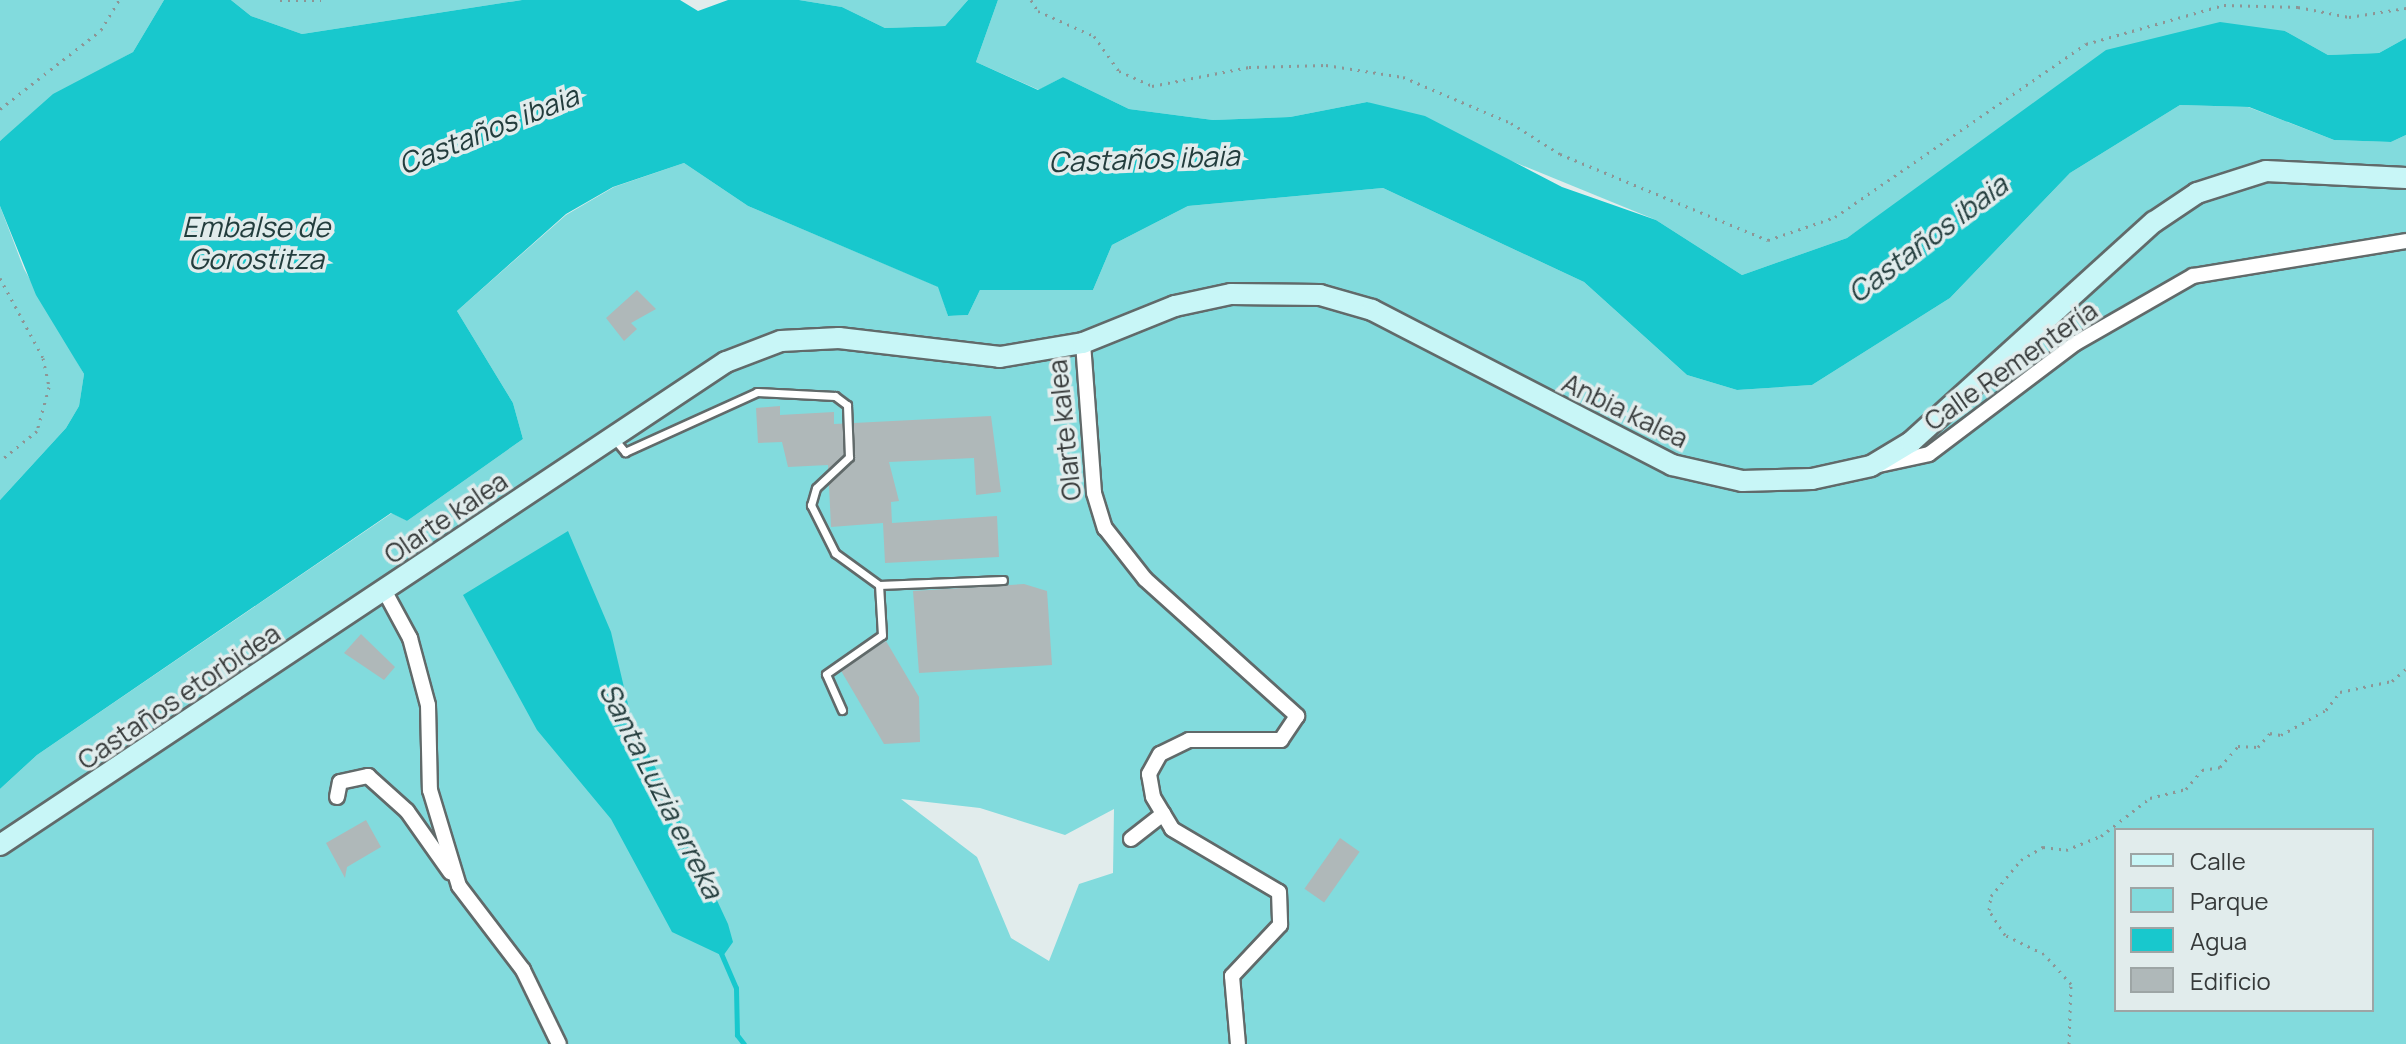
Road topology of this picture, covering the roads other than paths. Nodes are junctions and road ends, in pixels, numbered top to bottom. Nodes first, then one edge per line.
1 (2406, 178) edge
2 (2406, 241) edge
3 (1083, 343) junction
4 (614, 438) junction
5 (1871, 466) junction
6 (1003, 580) dead end
7 (879, 585) junction
8 (384, 590) junction
9 (842, 710) dead end
10 (337, 797) dead end
11 (1163, 814) junction
12 (1131, 839) dead end
13 (0, 845) edge
14 (459, 886) junction
15 (559, 1044) edge
16 (1238, 1044) edge

1 - 5 street, Anbia kalea
2 - 5 street, Calle Rementería
3 - 4 street, Olarte kalea
3 - 5 street, Anbia kalea
3 - 11 street, Olarte kalea
4 - 7 lane
4 - 8 street, Olarte kalea
6 - 7 lane
7 - 9 lane
8 - 13 street, Castaños etorbidea
8 - 14 street
10 - 14 street
11 - 12 street
11 - 16 street, Olarte kalea
14 - 15 street

